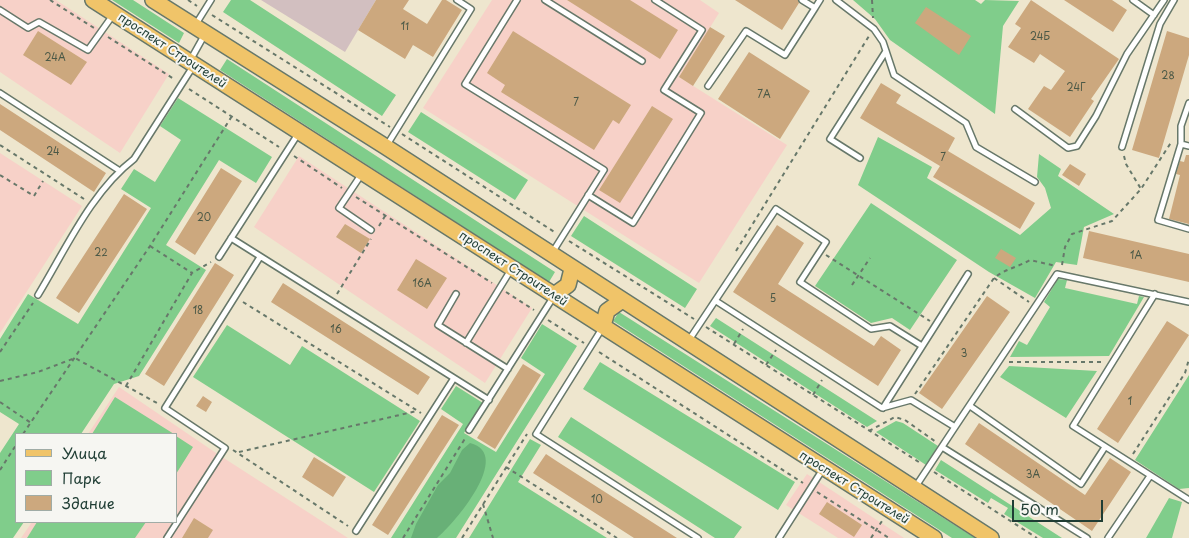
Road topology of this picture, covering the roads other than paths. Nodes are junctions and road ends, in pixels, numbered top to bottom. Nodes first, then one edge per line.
1 (93, 0) edge
2 (153, 0) edge
3 (211, 0) edge
4 (457, 0) edge
5 (517, 0) edge
6 (545, 0) edge
7 (655, 0) edge
8 (802, 0) edge
9 (820, 0) edge
10 (836, 0) edge
11 (1133, 0) edge
12 (1164, 0) edge
13 (1174, 0) edge
14 (815, 8) junction
15 (0, 10) edge
16 (114, 14) junction
17 (1154, 15) junction
18 (200, 30) junction
19 (886, 51) junction
20 (642, 61) dead end
21 (191, 63) junction
22 (708, 86) dead end
23 (0, 93) edge
24 (1189, 103) edge
25 (1015, 109) dead end
26 (299, 132) junction
27 (1181, 144) junction
28 (1189, 146) edge
29 (386, 147) junction
30 (1122, 147) road end
31 (860, 158) dead end
32 (120, 170) junction
33 (363, 172) junction
34 (1035, 182) dead end
35 (588, 195) junction
36 (1189, 229) edge
37 (371, 230) dead end
38 (231, 238) junction
39 (550, 255) junction
40 (219, 257) road end
41 (260, 257) junction
42 (512, 268) junction
43 (572, 269) junction
44 (968, 274) dead end
45 (456, 294) dead end
46 (1155, 294) junction
47 (38, 295) road end
48 (554, 295) junction
49 (621, 300) junction
50 (716, 301) junction
51 (1189, 302) edge
52 (603, 326) junction
53 (466, 343) junction
54 (688, 343) junction
55 (922, 346) junction
56 (508, 369) junction
57 (454, 378) junction
58 (488, 400) junction
59 (970, 406) junction
60 (882, 408) junction
61 (956, 427) junction
62 (469, 430) road end
63 (942, 447) junction
64 (1105, 447) junction
65 (824, 468) junction
66 (1150, 476) junction
67 (914, 489) junction
68 (1189, 500) edge
69 (178, 520) edge
70 (176, 523) edge
71 (356, 531) road end
72 (166, 538) edge
73 (698, 538) edge
74 (779, 538) edge
75 (934, 538) edge
76 (991, 538) edge
77 (1087, 538) edge
78 (1108, 538) edge

1 - 16 main road, проспект Строителей
2 - 18 main road
3 - 18 lane
4 - 29 lane
5 - 35 lane
6 - 20 lane
7 - 35 lane
8 - 14 lane
9 - 14 lane
10 - 19 lane
11 - 17 lane
12 - 17 lane
13 - 30 lane
14 - 22 lane
15 - 16 lane
16 - 21 main road, проспект Строителей
17 - 25 lane
18 - 21 lane
18 - 29 main road
19 - 31 lane
19 - 34 lane
21 - 26 main road, проспект Строителей
21 - 32 lane
23 - 32 lane
24 - 27 lane
26 - 33 main road, проспект Строителей
26 - 38 lane
27 - 28 lane
27 - 36 lane
29 - 39 main road
32 - 47 lane
33 - 37 lane
33 - 42 main road, проспект Строителей
35 - 39 lane
38 - 40 lane
38 - 41 lane
39 - 43 main road
41 - 57 lane
41 - 69 lane
42 - 48 main road, проспект Строителей
42 - 53 lane
43 - 48 main road
43 - 49 main road
44 - 55 lane
45 - 53 lane
46 - 51 lane
46 - 59 lane
46 - 64 lane
48 - 52 main road, проспект Строителей
48 - 56 lane
49 - 52 main road
49 - 54 main road
50 - 54 lane
50 - 55 lane
50 - 60 lane
52 - 65 main road, проспект Строителей
52 - 73 lane
53 - 56 lane
54 - 67 main road
55 - 60 lane
56 - 58 lane
57 - 58 lane
57 - 71 lane
58 - 62 lane
59 - 61 lane
59 - 64 lane
60 - 61 lane
61 - 63 lane
63 - 67 lane
63 - 77 lane
64 - 66 lane
65 - 74 lane
65 - 75 main road, проспект Строителей
66 - 68 lane
66 - 78 lane
67 - 76 main road
70 - 72 lane

